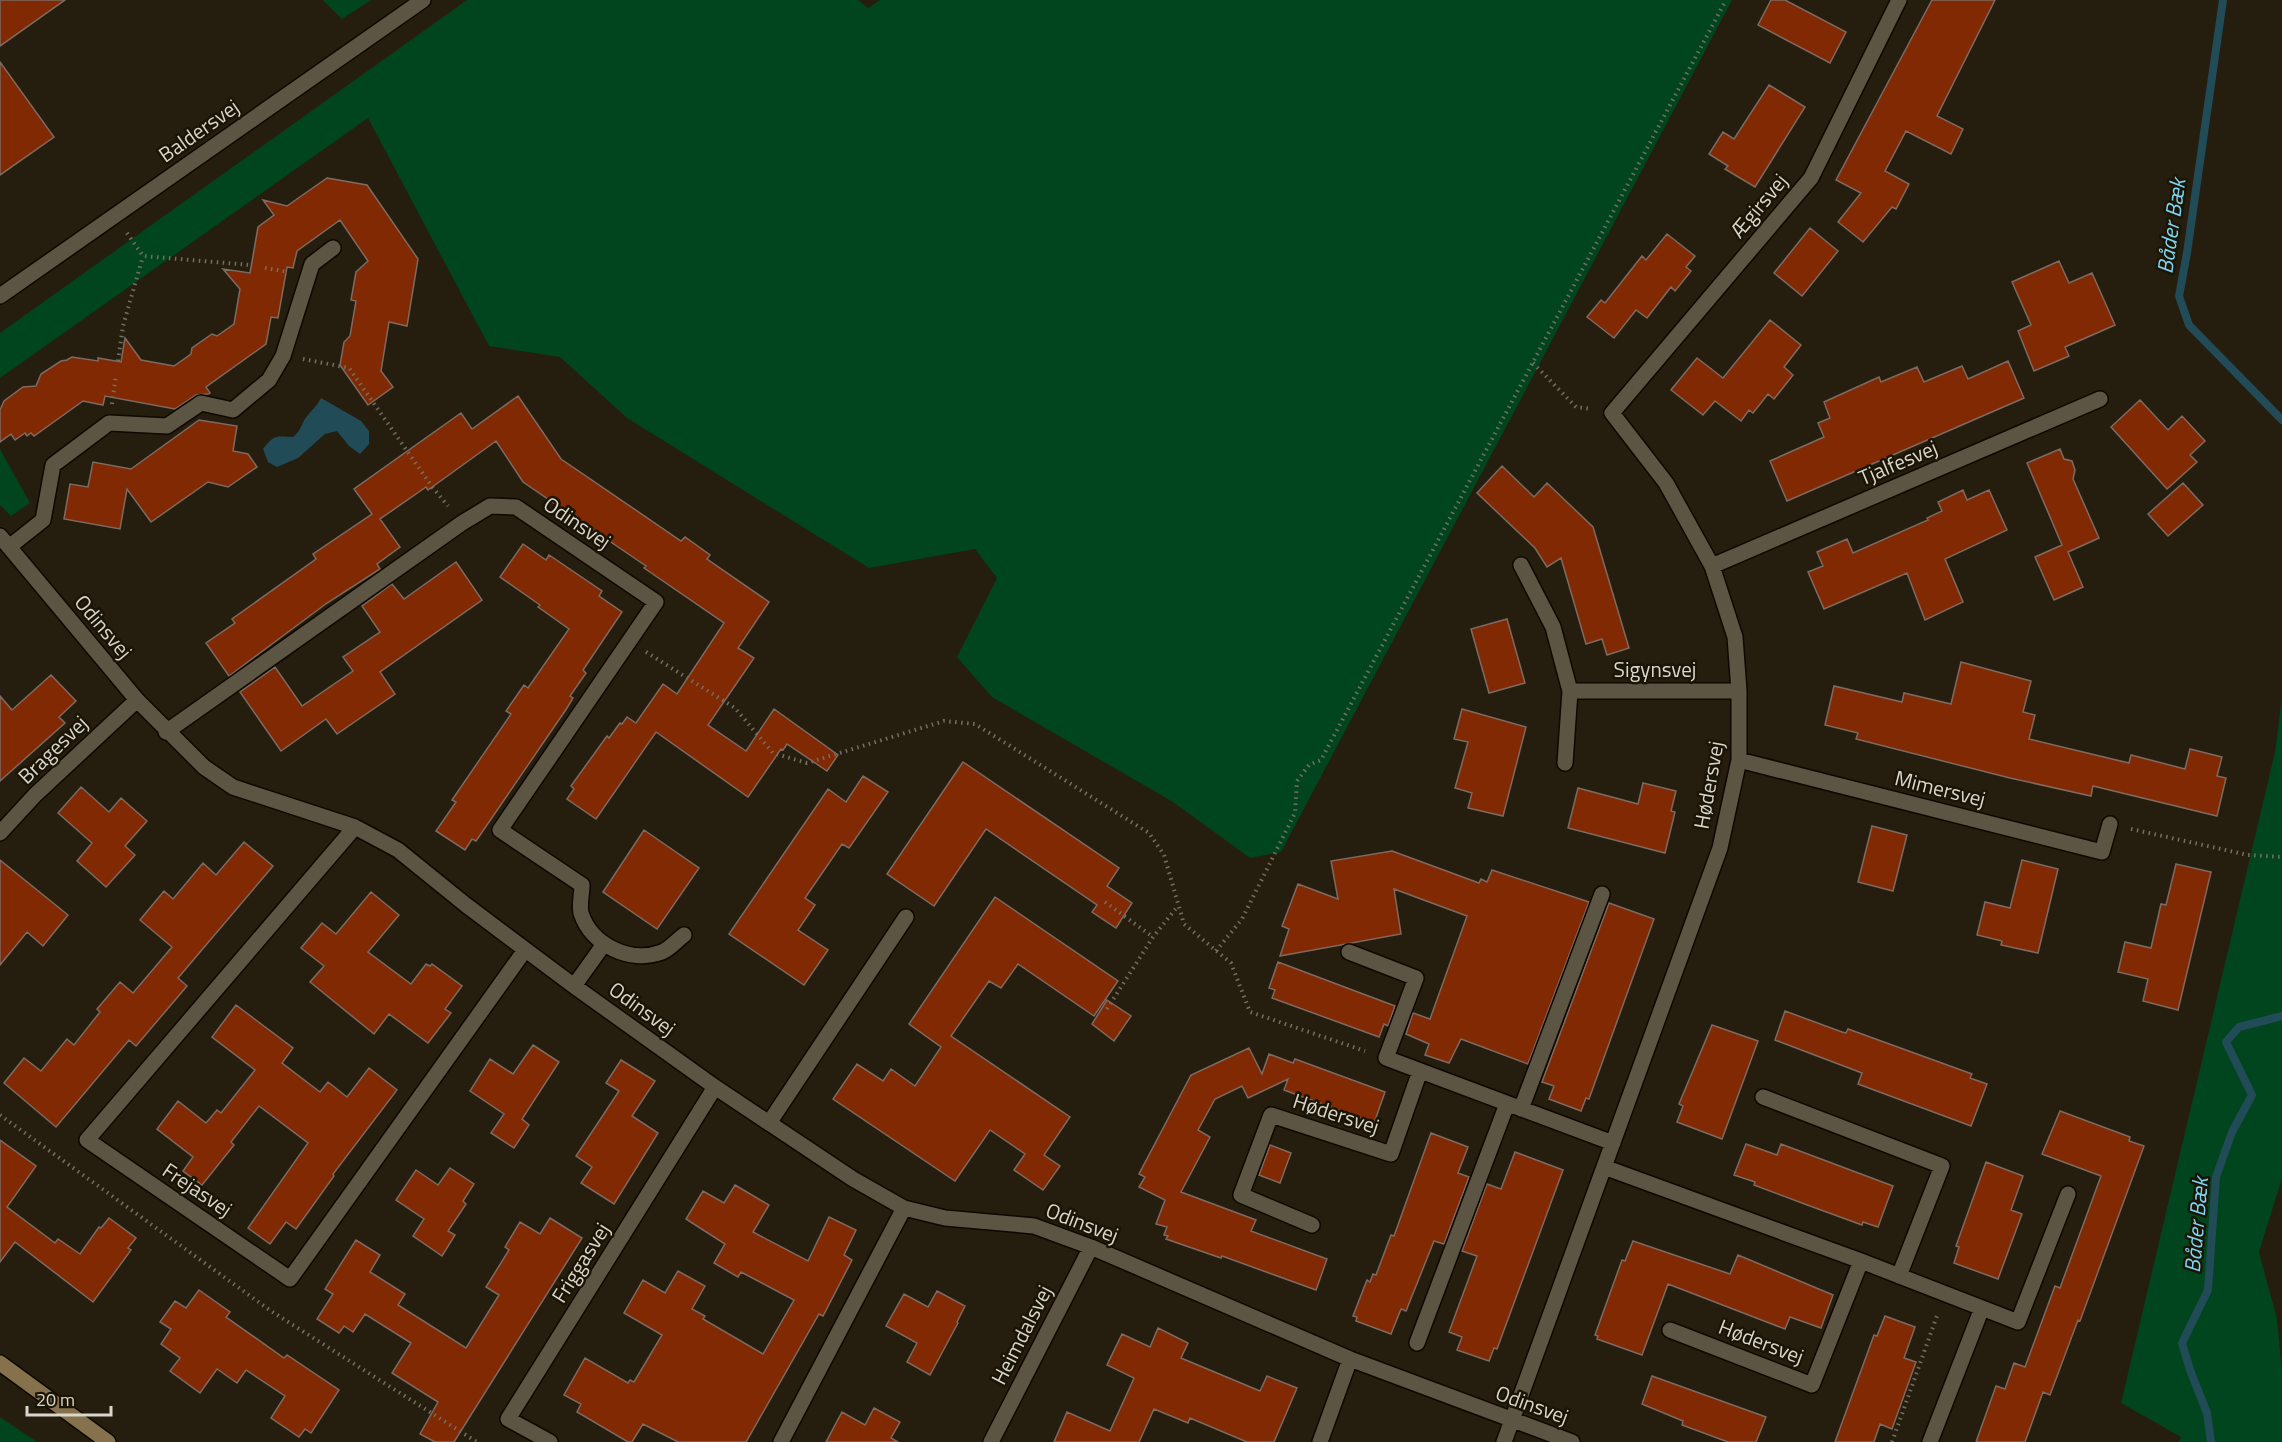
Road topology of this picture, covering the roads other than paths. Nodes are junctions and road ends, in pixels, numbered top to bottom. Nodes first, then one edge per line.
1 (423, 0) edge
2 (1899, 0) edge
3 (333, 248) dead end
4 (0, 296) edge
5 (2100, 399) dead end
6 (1612, 413) joint
7 (4, 541) edge
8 (1521, 565) dead end
9 (1712, 566) junction
10 (1570, 691) junction
11 (1739, 691) junction
12 (136, 700) junction
13 (166, 732) junction
14 (1739, 760) junction
15 (1565, 763) dead end
16 (2109, 824) road end
17 (355, 827) junction
18 (0, 833) edge
19 (1602, 894) dead end
20 (906, 917) dead end
21 (684, 934) dead end
22 (604, 944) junction
23 (525, 950) junction
24 (1349, 952) dead end
25 (574, 986) junction
26 (1420, 1071) junction
27 (715, 1087) junction
28 (1763, 1097) dead end
29 (1514, 1106) junction
30 (769, 1123) junction
31 (1612, 1143) junction
32 (1604, 1167) junction
33 (2068, 1194) dead end
34 (904, 1208) junction
35 (1312, 1225) dead end
36 (1091, 1247) junction
37 (1861, 1261) junction
38 (1899, 1276) junction
39 (1982, 1308) junction
40 (1670, 1330) dead end
41 (1417, 1343) dead end
42 (1350, 1359) junction
43 (0, 1363) edge
44 (1511, 1420) junction
45 (108, 1442) edge
46 (550, 1442) edge
47 (781, 1442) edge
48 (991, 1442) edge
49 (1320, 1442) edge
50 (1504, 1442) edge
51 (1572, 1442) edge
52 (1930, 1442) edge

1 - 4 street, Baldersvej
2 - 6 street, Ægirsvej
3 - 7 street, Odinsvej
5 - 9 street, Tjalfesvej
6 - 9 street, Hødersvej
7 - 12 street, Odinsvej
8 - 10 street
9 - 11 street, Hødersvej
10 - 11 street, Sigynsvej
10 - 15 street
11 - 14 street, Hødersvej
12 - 13 street, Odinsvej
12 - 18 street, Bragesvej
13 - 17 street, Odinsvej
13 - 22 street, Odinsvej
14 - 16 street, Mimersvej
14 - 31 street, Hødersvej
17 - 23 street, Odinsvej
17 - 23 street, Frejasvej
19 - 29 street
20 - 30 street
21 - 22 street, Odinsvej
22 - 25 street, Odinsvej
23 - 25 street, Odinsvej
24 - 26 street
25 - 27 street, Odinsvej
26 - 29 street
26 - 35 street, Hødersvej
27 - 30 street, Odinsvej
27 - 46 street, Friggasvej
28 - 38 street
29 - 31 street
29 - 41 street
30 - 34 street, Odinsvej
31 - 32 street, Hødersvej
32 - 37 street
32 - 44 street, Hødersvej
33 - 39 street
34 - 36 street, Odinsvej
34 - 47 street
36 - 42 street, Odinsvej
36 - 48 street, Heimdalsvej
37 - 38 street
37 - 40 street, Hødersvej
38 - 39 street
39 - 52 street
42 - 44 street, Odinsvej
42 - 49 street
43 - 45 street
44 - 50 street, Hødersvej
44 - 51 street, Odinsvej

